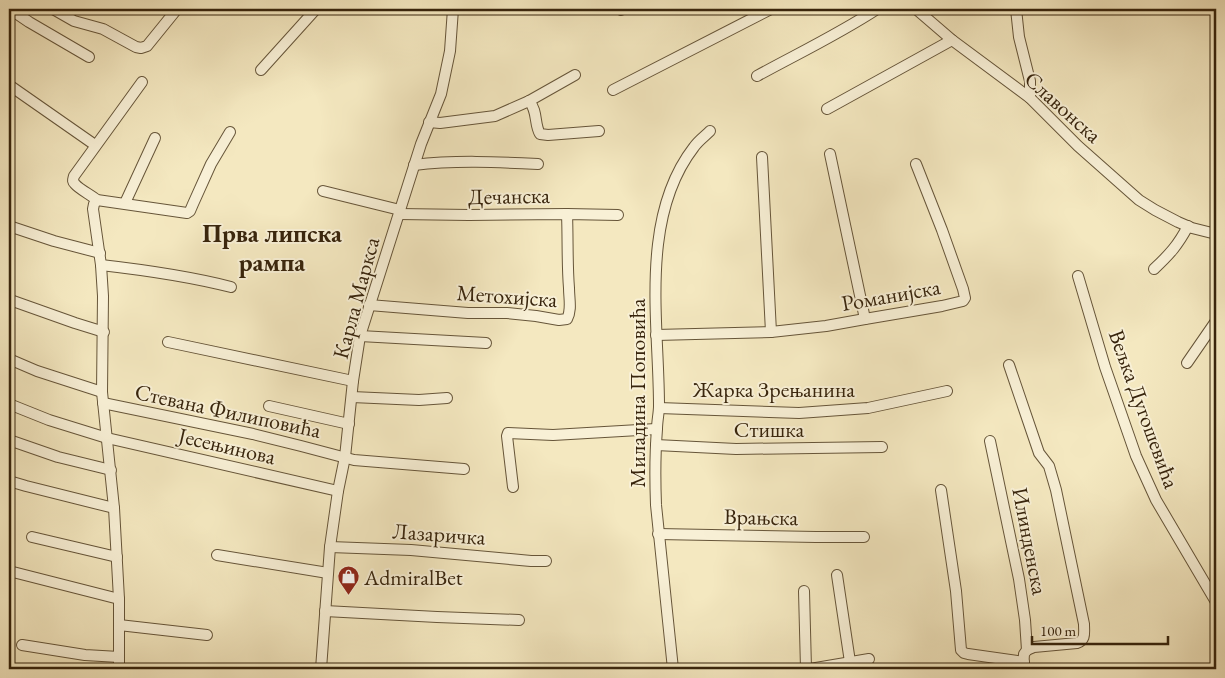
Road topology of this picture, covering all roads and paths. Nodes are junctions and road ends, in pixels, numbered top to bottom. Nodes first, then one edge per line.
1 (10, 9) edge
2 (53, 9) edge
3 (177, 9) edge
4 (316, 9) edge
5 (453, 9) edge
6 (772, 9) edge
7 (877, 9) edge
8 (916, 9) edge
9 (1016, 9) edge
10 (952, 40) junction
11 (89, 58) dead end
12 (261, 70) dead end
13 (575, 75) dead end
14 (757, 76) dead end
15 (142, 82) dead end
16 (9, 85) edge
17 (613, 90) dead end
18 (1030, 98) junction
19 (529, 101) junction
20 (827, 109) dead end
21 (429, 122) junction
22 (599, 131) dead end
23 (710, 131) dead end
24 (230, 132) dead end
25 (154, 138) dead end
26 (96, 145) junction
27 (830, 154) dead end
28 (762, 157) dead end
29 (538, 164) dead end
30 (916, 164) dead end
31 (414, 165) junction
32 (323, 192) dead end
33 (97, 200) junction
34 (125, 204) junction
35 (400, 212) junction
36 (567, 214) junction
37 (618, 215) dead end
38 (9, 226) edge
39 (1188, 226) junction
40 (1216, 234) edge
41 (100, 253) junction
42 (101, 265) junction
43 (1154, 269) dead end
44 (1078, 276) dead end
45 (231, 287) dead end
46 (13, 301) dead end
47 (369, 305) junction
48 (865, 319) junction
49 (1216, 321) edge
50 (104, 332) junction
51 (771, 332) junction
52 (656, 335) junction
53 (360, 336) junction
54 (168, 342) dead end
55 (486, 343) dead end
56 (9, 359) edge
57 (1187, 363) dead end
58 (1009, 366) dead end
59 (353, 381) junction
60 (947, 392) dead end
61 (352, 397) junction
62 (102, 398) junction
63 (447, 398) dead end
64 (9, 404) edge
65 (269, 406) dead end
66 (659, 408) junction
67 (349, 424) junction
68 (656, 429) junction
69 (107, 438) junction
70 (9, 440) edge
71 (990, 441) dead end
72 (656, 445) junction
73 (882, 447) dead end
74 (345, 457) junction
75 (464, 469) dead end
76 (111, 470) junction
77 (9, 481) edge
78 (513, 487) dead end
79 (942, 490) dead end
80 (338, 492) junction
81 (114, 508) junction
82 (658, 534) junction
83 (32, 537) dead end
84 (864, 537) dead end
85 (330, 547) junction
86 (217, 555) dead end
87 (117, 556) junction
88 (546, 561) dead end
89 (9, 571) edge
90 (328, 573) junction
91 (837, 575) dead end
92 (804, 591) dead end
93 (119, 599) junction
94 (1216, 602) edge
95 (325, 611) junction
96 (519, 620) dead end
97 (119, 625) junction
98 (207, 635) dead end
99 (22, 645) dead end
100 (1027, 650) junction
101 (119, 657) junction
102 (869, 659) dead end
103 (850, 662) junction
104 (1023, 666) edge
105 (119, 669) edge
106 (321, 669) edge
107 (673, 669) edge
108 (806, 669) edge
109 (810, 669) edge

1 - 11 street
2 - 3 street
4 - 12 street
5 - 21 street, Карла Маркса
6 - 17 street
7 - 14 street
8 - 10 street, Славонска
9 - 18 street
10 - 18 street, Славонска
10 - 20 street
13 - 19 street
15 - 26 street
16 - 26 street
18 - 39 street, Славонска
19 - 21 street
19 - 22 street
21 - 31 street, Карла Маркса
23 - 52 street, Миладина Поповића
24 - 34 street
25 - 34 street
26 - 33 street
27 - 48 street
28 - 51 street
29 - 31 street
30 - 48 street, Романијска
31 - 35 street, Карла Маркса
32 - 35 street, Карла Маркса
33 - 34 street
33 - 41 street
35 - 36 street, Дечанска
35 - 47 street, Карла Маркса
36 - 37 street, Дечанска
36 - 47 street, Метохијска
38 - 41 street
39 - 40 street, Славонска
39 - 43 street
41 - 42 street
42 - 45 street
42 - 50 street
44 - 94 street, Вељка Дугошевића
46 - 50 street
47 - 53 street, Карла Маркса
48 - 51 street, Романијска
49 - 57 street
50 - 62 street
51 - 52 street, Романијска
52 - 66 street, Миладина Поповића
53 - 55 street
53 - 59 street, Карла Маркса
54 - 59 street
56 - 62 street, Стевана Филиповића
58 - 100 street
59 - 61 street, Карла Маркса
60 - 66 street, Жарка Зрењанина
61 - 63 street
61 - 67 street, Карла Маркса
62 - 69 street
62 - 74 street, Стевана Филиповића
64 - 69 street, Јесењинова
65 - 67 street
66 - 68 street, Миладина Поповића
67 - 74 street, Карла Маркса
68 - 72 street, Миладина Поповића
68 - 78 street
69 - 76 street
69 - 80 street, Јесењинова
70 - 76 street
71 - 100 street, Илинденска
72 - 73 street, Стишка
72 - 82 street, Миладина Поповића
74 - 75 street, Стевана Филиповића
74 - 80 street, Карла Маркса
76 - 81 street
77 - 81 street
79 - 104 street
80 - 85 street, Карла Маркса
81 - 87 street
82 - 84 street, Врањска
82 - 107 street, Миладина Поповића
83 - 87 street
85 - 88 street, Лазаричка
85 - 90 street, Карла Маркса
86 - 90 street
87 - 93 street
89 - 93 street
90 - 95 street, Карла Маркса
91 - 103 street
92 - 108 street
93 - 97 street
95 - 96 street
95 - 106 street, Карла Маркса
97 - 98 street
97 - 101 street
99 - 101 street
100 - 104 street, Илинденска
101 - 105 street
102 - 103 street
103 - 109 street

